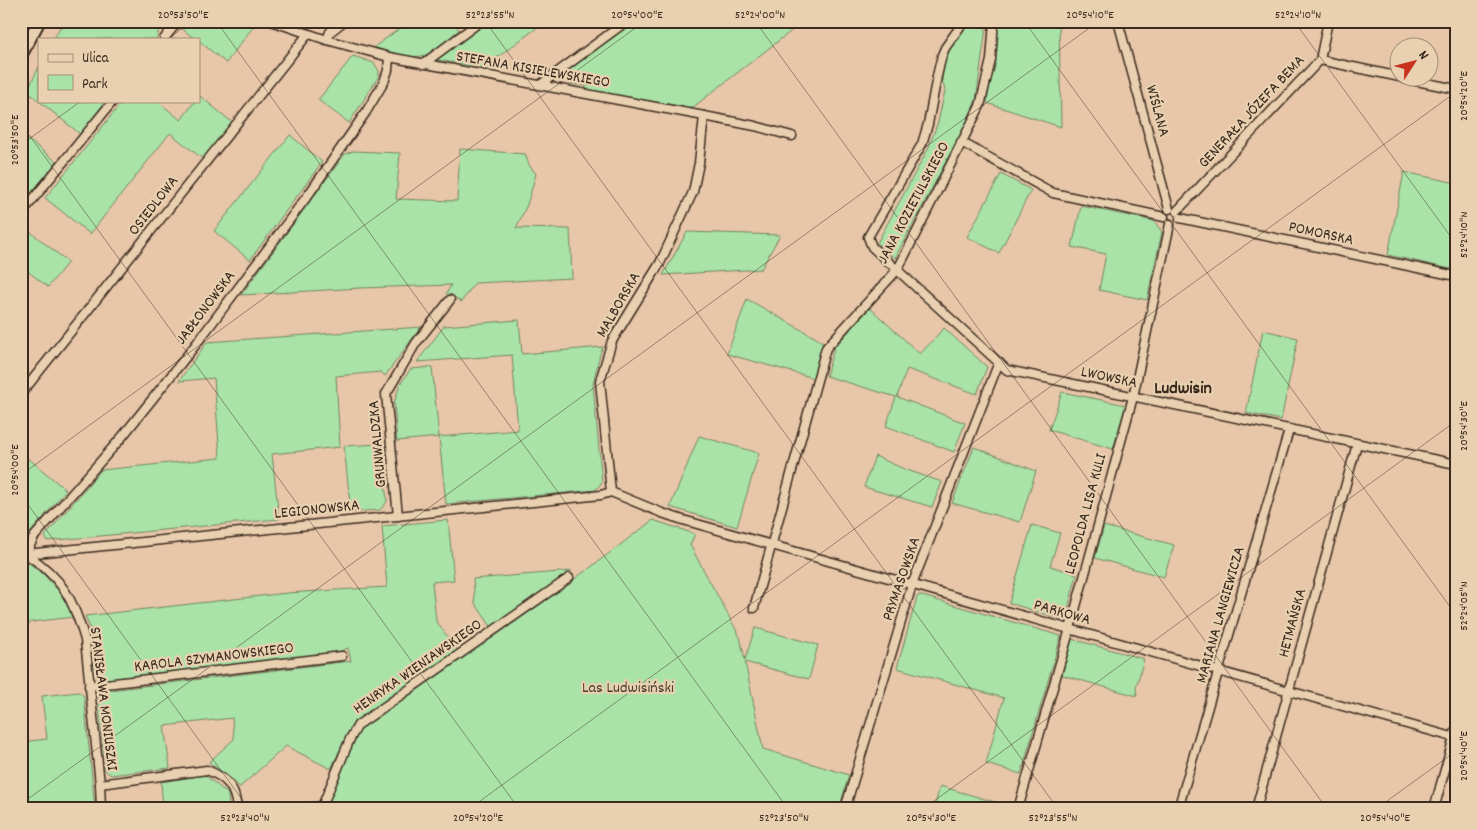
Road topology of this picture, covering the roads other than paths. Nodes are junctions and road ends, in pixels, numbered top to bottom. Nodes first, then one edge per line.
1 (39, 21) edge
2 (178, 21) edge
3 (271, 21) edge
4 (344, 21) edge
5 (481, 21) edge
6 (627, 21) edge
7 (964, 21) edge
8 (994, 21) edge
9 (1118, 21) edge
10 (1328, 21) edge
11 (308, 34) junction
12 (165, 38) edge
13 (327, 40) junction
14 (21, 55) edge
15 (389, 57) junction
16 (1320, 60) junction
17 (423, 64) junction
18 (1390, 75) edge
19 (540, 85) junction
20 (1440, 86) edge
21 (1456, 89) edge
22 (112, 102) edge
23 (704, 116) junction
24 (792, 136) dead end
25 (961, 142) junction
26 (1175, 213) junction
27 (21, 214) edge
28 (1164, 217) junction
29 (1170, 224) junction
30 (868, 235) joint
31 (898, 269) junction
32 (1456, 276) edge
33 (450, 300) dead end
34 (999, 362) junction
35 (21, 394) edge
36 (1133, 397) junction
37 (1289, 430) junction
38 (1357, 444) junction
39 (1456, 464) edge
40 (611, 492) junction
41 (398, 516) junction
42 (772, 546) junction
43 (23, 557) edge
44 (568, 578) dead end
45 (912, 585) junction
46 (754, 608) dead end
47 (1069, 629) junction
48 (342, 656) dead end
49 (1219, 672) junction
50 (89, 686) junction
51 (1289, 691) junction
52 (1455, 735) edge
53 (100, 784) junction
54 (101, 809) edge
55 (237, 809) edge
56 (320, 809) edge
57 (845, 809) edge
58 (1018, 809) edge
59 (1178, 809) edge
60 (1256, 809) edge
61 (1434, 809) edge

1 - 14 street
2 - 12 street
3 - 11 street, STEFANA KISIELEWSKIEGO
4 - 13 street
5 - 17 street
6 - 19 street
7 - 30 street, JANA KOZIETULSKIEGO
8 - 25 street, JANA KOZIETULSKIEGO
9 - 26 street, WIŚLANA
10 - 16 street, GENERAŁA JÓZEFA BEMA
11 - 13 street, STEFANA KISIELEWSKIEGO
11 - 35 street, OSIEDLOWA
13 - 15 street, STEFANA KISIELEWSKIEGO
15 - 17 street, STEFANA KISIELEWSKIEGO
15 - 43 street, JABŁONOWSKA
16 - 18 street
16 - 26 street, GENERAŁA JÓZEFA BEMA
17 - 19 street, STEFANA KISIELEWSKIEGO
19 - 23 street, STEFANA KISIELEWSKIEGO
20 - 21 street
22 - 27 street
23 - 24 street, STEFANA KISIELEWSKIEGO
23 - 40 street, MALBORSKA
25 - 28 street
25 - 31 street, JANA KOZIETULSKIEGO
26 - 28 street, GENERAŁA JÓZEFA BEMA
26 - 29 street, GENERAŁA JÓZEFA BEMA
26 - 32 street, POMORSKA
28 - 29 street
29 - 36 street, LEOPOLDA LISA KULI
30 - 31 street, LWOWSKA
31 - 34 street, LWOWSKA
31 - 42 street, JANA KOZIETULSKIEGO
33 - 41 street, GRUNWALDZKA
34 - 36 street, LWOWSKA
34 - 45 street, PRYMASOWSKA
36 - 37 street, LWOWSKA
36 - 47 street, LEOPOLDA LISA KULI
37 - 38 street, LWOWSKA
37 - 49 street, MARIANA LANGIEWICZA
38 - 39 street, LWOWSKA
38 - 51 street, HETMAŃSKA
40 - 41 street, LEGIONOWSKA
40 - 42 street, PARKOWA
41 - 43 street, LEGIONOWSKA
42 - 45 street, PARKOWA
42 - 46 street, JANA KOZIETULSKIEGO
43 - 50 street, STANISŁAWA MONIUSZKI
44 - 56 street, HENRYKA WIENIAWSKIEGO
45 - 47 street, PARKOWA
45 - 57 street, PRYMASOWSKA
47 - 49 street, PARKOWA
47 - 58 street, LEOPOLDA LISA KULI
48 - 50 street, KAROLA SZYMANOWSKIEGO
49 - 51 street, PARKOWA
49 - 59 street, MARIANA LANGIEWICZA
50 - 53 street, STANISŁAWA MONIUSZKI
51 - 52 street, PARKOWA
51 - 60 street, HETMAŃSKA
52 - 61 street
53 - 54 street, STANISŁAWA MONIUSZKI
53 - 55 street

